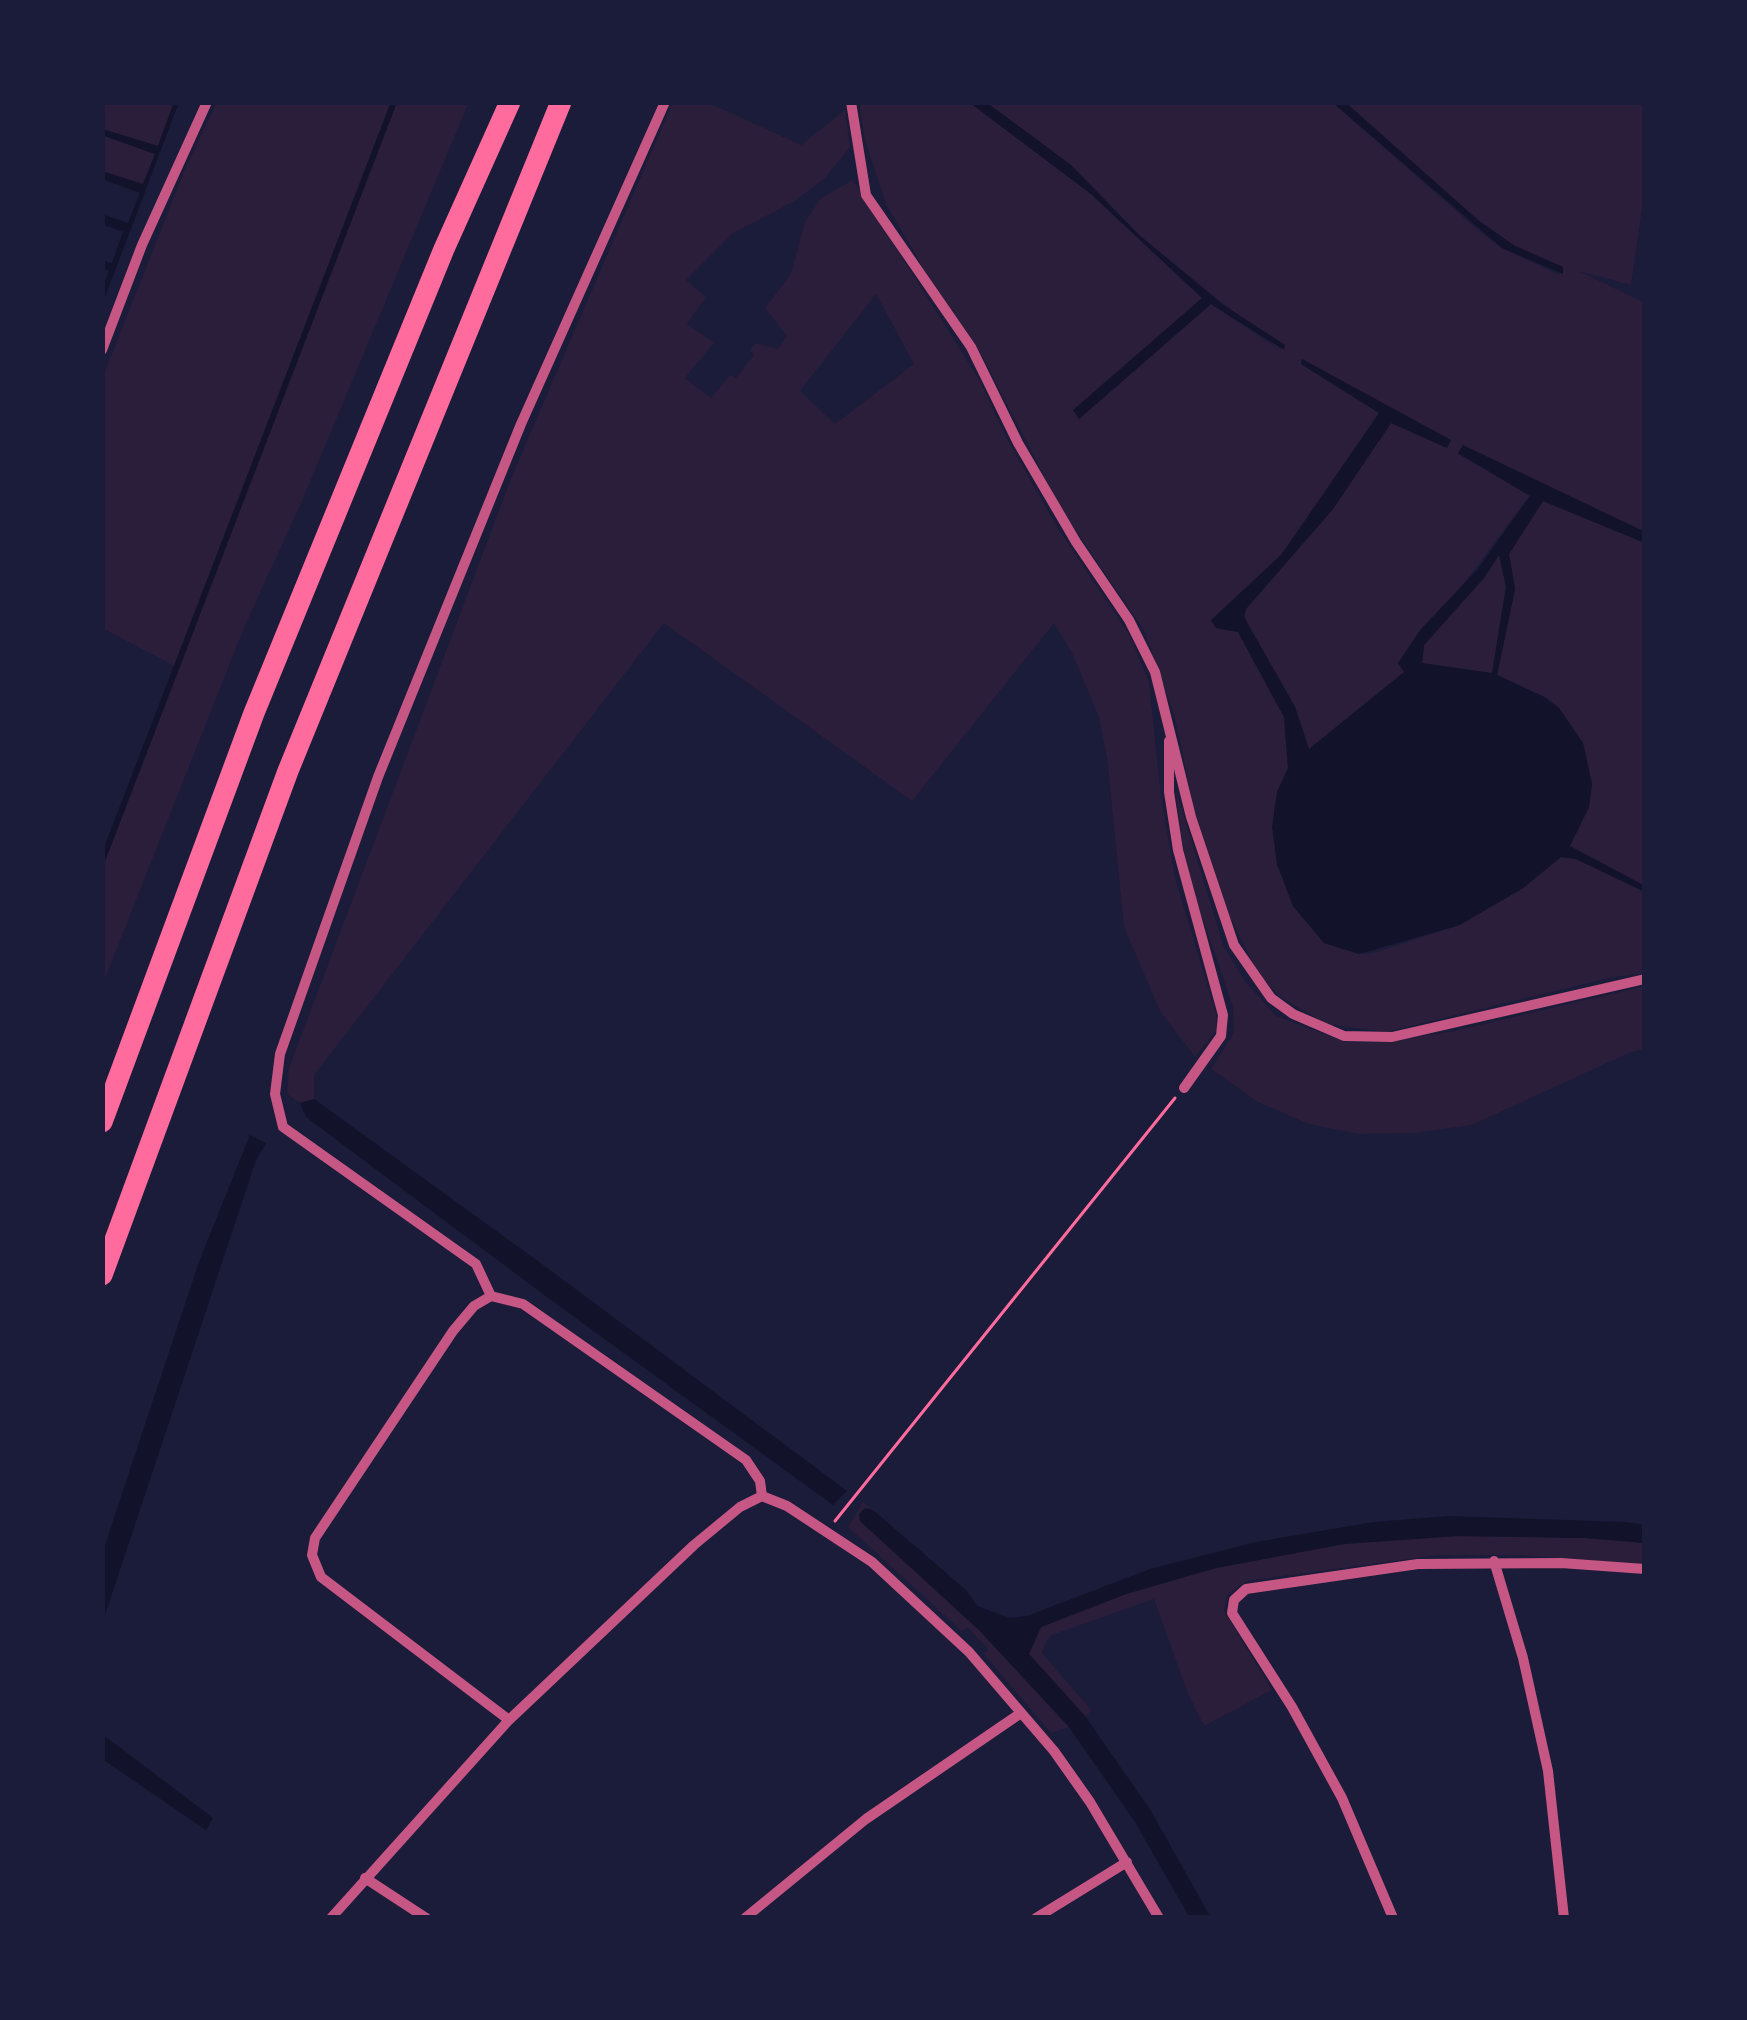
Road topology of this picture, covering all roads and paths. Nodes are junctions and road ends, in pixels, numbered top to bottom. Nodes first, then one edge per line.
1 (207, 102) edge
2 (510, 102) edge
3 (561, 102) edge
4 (665, 102) edge
5 (851, 102) edge
6 (102, 350) edge
7 (1170, 732) junction
8 (1645, 979) edge
9 (1184, 1088) joint
10 (102, 1122) edge
11 (102, 1275) edge
12 (491, 1296) junction
13 (762, 1496) junction
14 (827, 1532) junction
15 (1494, 1562) junction
16 (1645, 1568) edge
17 (1022, 1713) junction
18 (509, 1720) junction
19 (1127, 1862) junction
20 (365, 1878) junction
21 (331, 1918) edge
22 (426, 1918) edge
23 (745, 1918) edge
24 (1036, 1918) edge
25 (1159, 1918) edge
26 (1393, 1918) edge
27 (1564, 1918) edge

1 - 6 street
2 - 10 highway
3 - 11 highway
4 - 12 street
5 - 7 street
7 - 8 street
7 - 9 street
9 - 14 path
12 - 13 street
12 - 18 street
13 - 14 street
13 - 18 street
14 - 17 street
15 - 16 street
15 - 26 street
15 - 27 street
17 - 19 street
17 - 23 street
18 - 20 street
19 - 24 street
19 - 25 street
20 - 21 street
20 - 22 street

